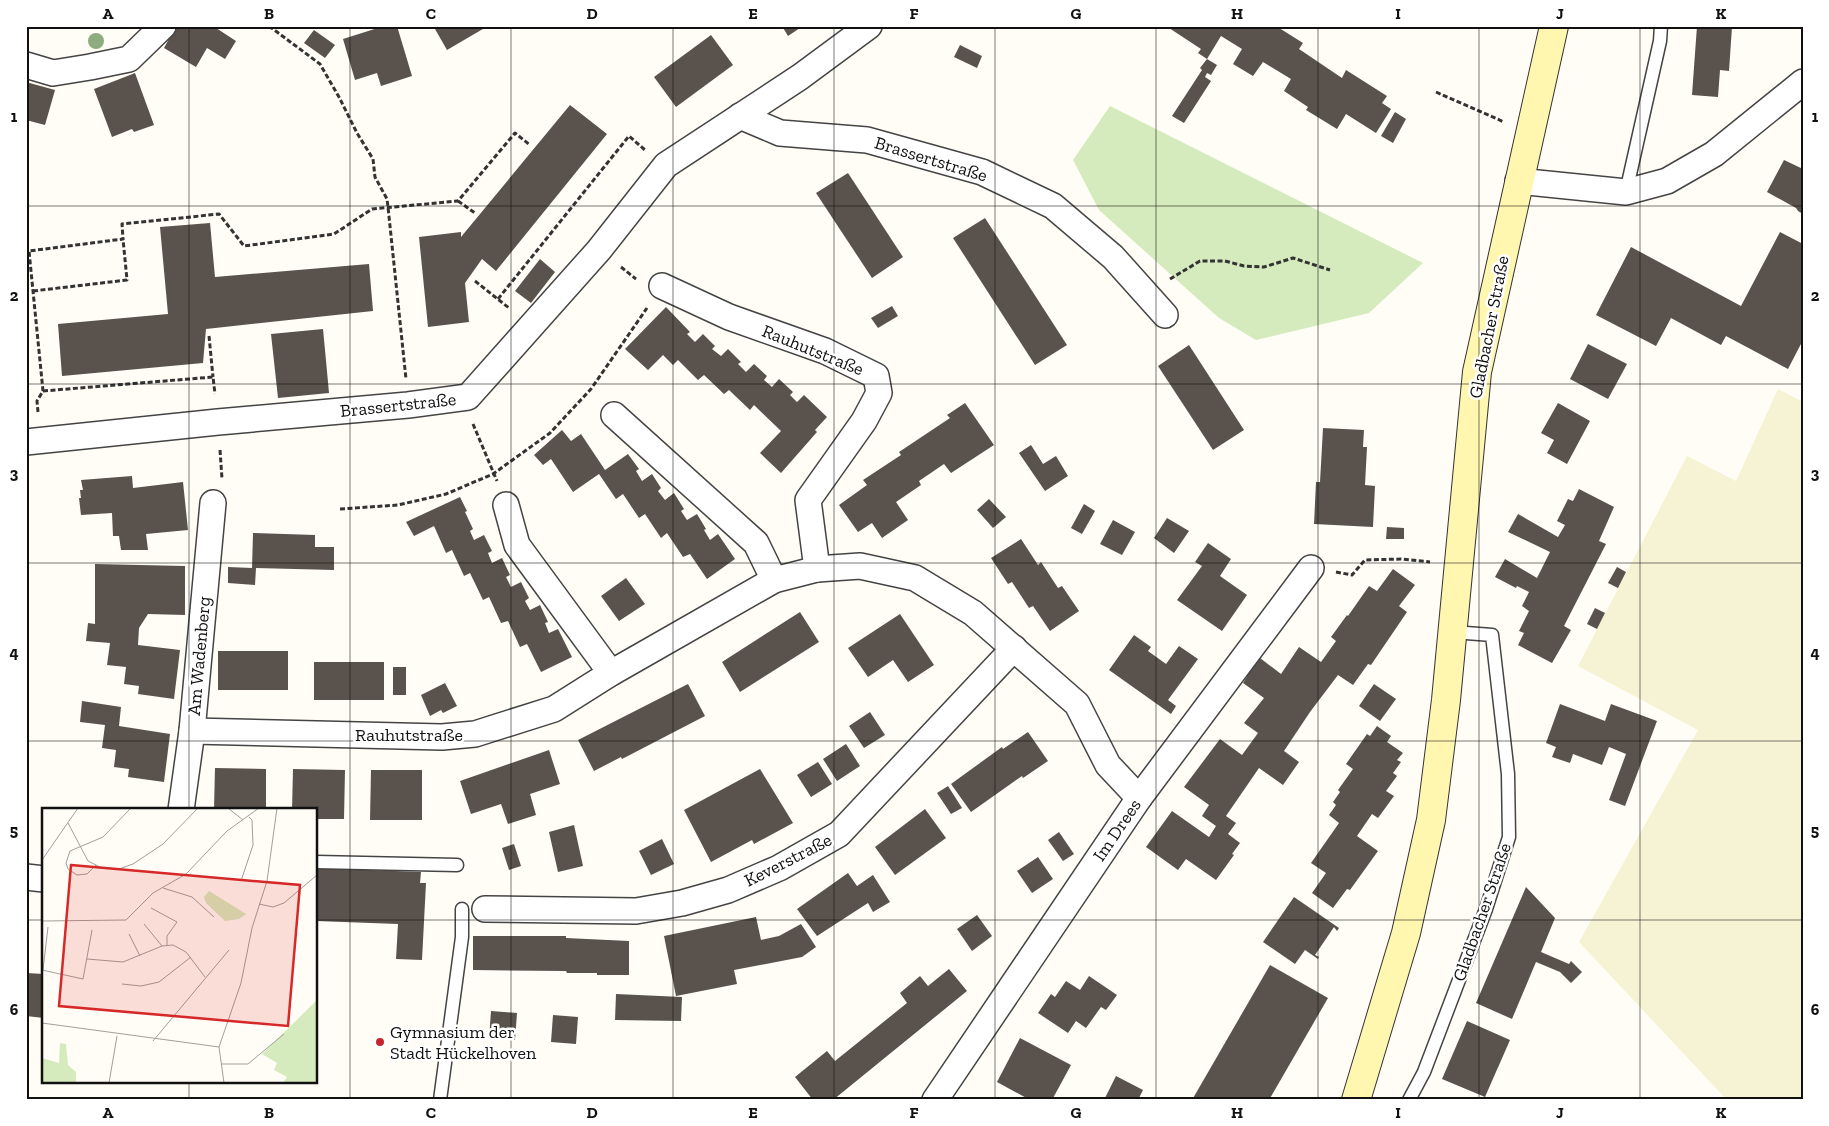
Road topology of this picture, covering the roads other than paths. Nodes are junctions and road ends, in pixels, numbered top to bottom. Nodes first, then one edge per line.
1 (163, 26) edge
2 (869, 26) edge
3 (1554, 26) edge
4 (1661, 26) edge
5 (26, 65) edge
6 (1803, 82) edge
7 (740, 116) junction
8 (1518, 181) junction
9 (1626, 192) junction
10 (662, 286) road end
11 (1165, 315) dead end
12 (614, 415) dead end
13 (34, 441) edge
14 (213, 503) dead end
15 (506, 505) dead end
16 (1311, 568) road end
17 (817, 569) junction
18 (774, 580) junction
19 (1453, 632) junction
20 (1014, 648) junction
21 (611, 673) junction
22 (192, 731) junction
23 (1139, 798) junction
24 (181, 808) edge
25 (318, 862) edge
26 (457, 865) dead end
27 (26, 877) edge
28 (42, 879) edge
29 (473, 909) joint
30 (440, 1100) edge
31 (935, 1100) edge
32 (1356, 1100) edge
33 (1408, 1100) edge

1 - 5 street
2 - 7 street, Brassertstraße
3 - 8 main road, Gladbacher Straße
4 - 9 lane
6 - 9 street
7 - 11 street, Brassertstraße
7 - 13 street, Brassertstraße
8 - 9 street
8 - 19 main road, Gladbacher Straße
10 - 17 street, Rauhutstraße
12 - 18 street
14 - 22 street, Am Wadenberg
15 - 21 street
16 - 23 street, Im Drees
17 - 18 street, Rauhutstraße
17 - 20 street, Rauhutstraße
18 - 21 street, Rauhutstraße
19 - 32 main road, Gladbacher Straße
19 - 33 lane, Gladbacher Straße
20 - 23 street, Rauhutstraße
20 - 29 street, Keverstraße
21 - 22 street, Rauhutstraße
22 - 24 street, Am Wadenberg
23 - 31 street, Im Drees
25 - 26 lane
27 - 28 street
29 - 30 lane

